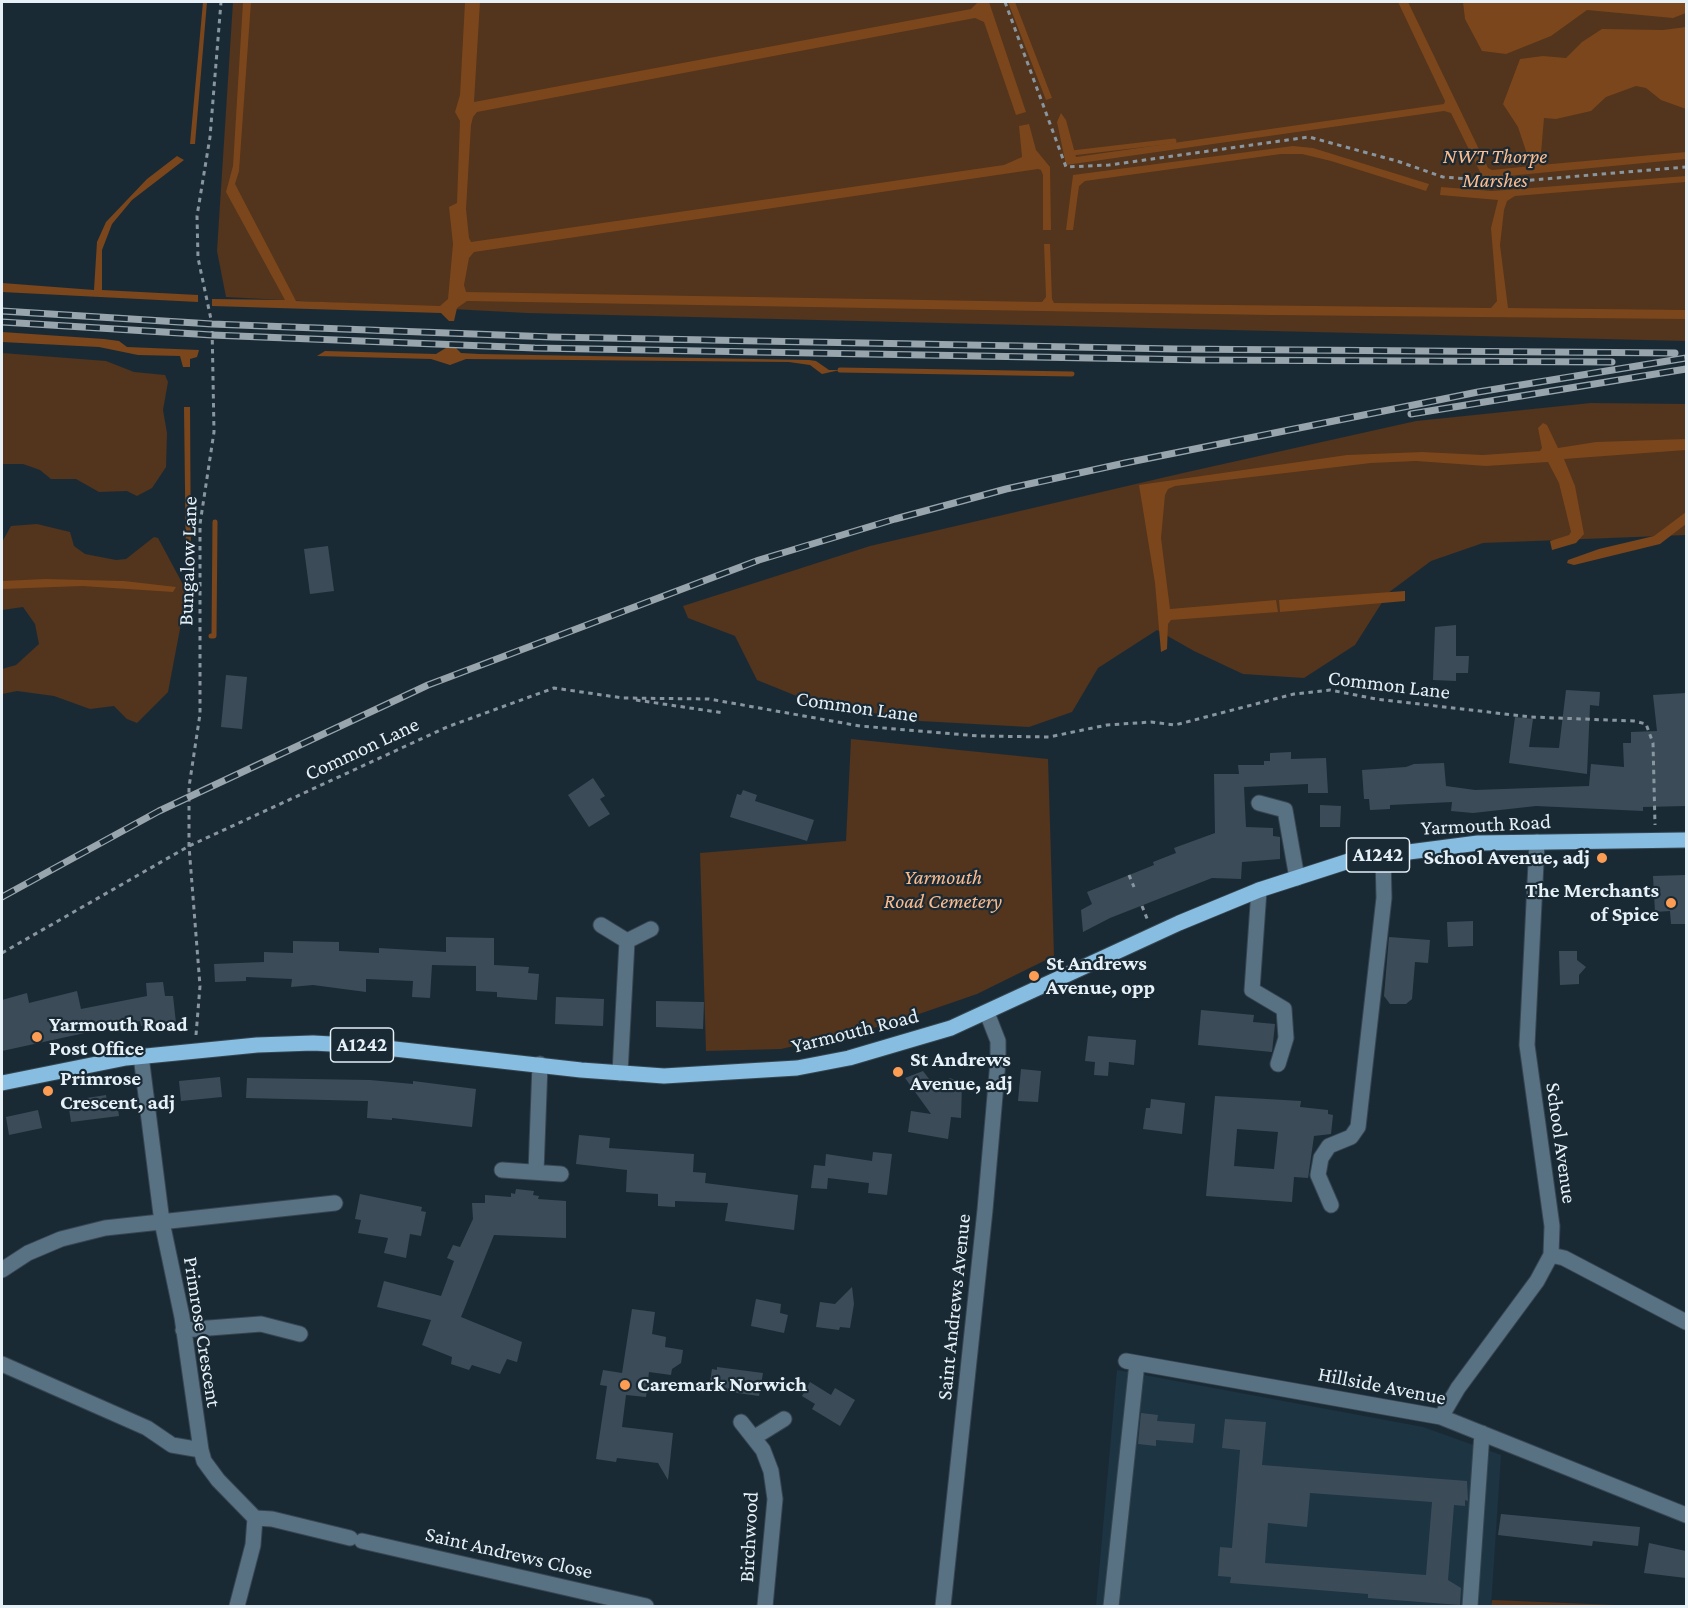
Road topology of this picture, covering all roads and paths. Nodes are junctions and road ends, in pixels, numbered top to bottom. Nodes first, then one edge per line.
1 (221, 2) edge
2 (1005, 2) edge
3 (1686, 167) edge
4 (623, 698) junction
5 (724, 713) dead end
6 (1259, 803) dead end
7 (1655, 840) junction
8 (1686, 840) edge
9 (1537, 842) junction
10 (189, 846) junction
11 (1383, 855) junction
12 (1129, 875) dead end
13 (1297, 878) junction
14 (1134, 887) dead end
15 (1259, 890) junction
16 (601, 925) dead end
17 (651, 929) dead end
18 (627, 941) junction
19 (2, 953) edge
20 (987, 1014) junction
21 (195, 1051) junction
22 (141, 1056) junction
23 (1278, 1064) dead end
24 (540, 1065) junction
25 (620, 1073) junction
26 (2, 1083) edge
27 (502, 1170) dead end
28 (536, 1172) junction
29 (561, 1174) dead end
30 (335, 1203) dead end
31 (1331, 1205) dead end
32 (162, 1222) junction
33 (1551, 1255) junction
34 (2, 1270) edge
35 (1686, 1322) edge
36 (183, 1330) junction
37 (300, 1334) dead end
38 (2, 1364) edge
39 (1441, 1417) junction
40 (784, 1419) dead end
41 (741, 1422) dead end
42 (1482, 1433) junction
43 (755, 1437) junction
44 (201, 1450) junction
45 (1686, 1515) edge
46 (255, 1518) junction
47 (237, 1606) edge
48 (646, 1606) edge
49 (765, 1606) edge
50 (943, 1606) edge
51 (1111, 1606) edge
52 (1470, 1606) edge

1 - 10 path, Bungalow Lane
2 - 3 path
4 - 5 path
4 - 7 path, Common Lane
4 - 10 path, Common Lane
6 - 13 street
7 - 8 main road, Yarmouth Road / A1242
7 - 9 main road, Yarmouth Road / A1242
9 - 11 main road, Yarmouth Road / A1242
9 - 33 street, School Avenue
10 - 19 path, Common Lane
10 - 21 path, Bungalow Lane
11 - 13 main road, Yarmouth Road / A1242
11 - 31 street
12 - 14 path
13 - 15 main road, Yarmouth Road / A1242
15 - 20 main road, Yarmouth Road / A1242
15 - 23 street
16 - 18 street
17 - 18 street
18 - 25 street
20 - 25 main road, Yarmouth Road / A1242
20 - 50 street, Saint Andrews Avenue
21 - 22 main road, Yarmouth Road / A1242
21 - 24 main road, Yarmouth Road / A1242
22 - 26 main road, Yarmouth Road / A1242
22 - 32 street, Primrose Crescent
24 - 25 main road, Yarmouth Road / A1242
24 - 28 street
27 - 28 street
28 - 29 street
30 - 32 street
32 - 34 street
32 - 36 street, Primrose Crescent
33 - 35 street
33 - 39 street, School Avenue
36 - 37 street
36 - 44 street, Primrose Crescent
38 - 44 street
39 - 42 street, Hillside Avenue
39 - 51 street, Hillside Avenue
40 - 43 street
41 - 43 street, Birchwood
42 - 45 street, Hillside Avenue
42 - 52 street
43 - 49 street, Birchwood
44 - 46 street, Primrose Crescent
46 - 47 street
46 - 48 street, Saint Andrews Close

